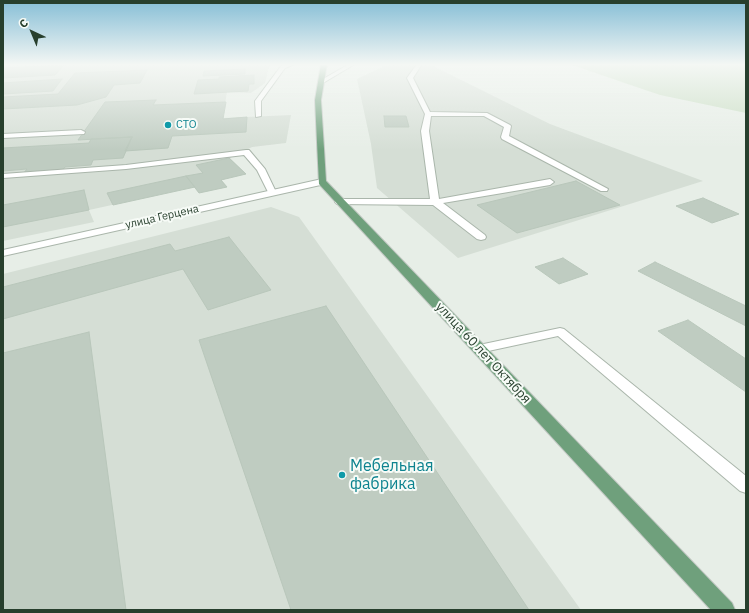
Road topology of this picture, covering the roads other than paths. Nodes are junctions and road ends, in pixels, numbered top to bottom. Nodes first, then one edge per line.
1 (264, 93) edge
2 (319, 93) edge
3 (417, 93) edge
4 (428, 114) junction
5 (258, 116) dead end
6 (81, 132) dead end
7 (3, 136) edge
8 (3, 176) edge
9 (322, 182) junction
10 (550, 182) dead end
11 (604, 189) dead end
12 (272, 192) junction
13 (340, 202) junction
14 (435, 202) junction
15 (482, 237) dead end
16 (3, 254) edge
17 (480, 349) junction
18 (746, 486) edge
19 (725, 610) edge

1 - 5 street
2 - 9 main road
3 - 4 street
4 - 11 street
4 - 14 street
6 - 7 street
8 - 12 street
9 - 12 street, улица Герцена
9 - 13 main road, улица 60 лет Октября
10 - 14 street
12 - 16 street, улица Герцена
13 - 14 street
13 - 17 main road, улица 60 лет Октября
14 - 15 street
17 - 18 street
17 - 19 main road, улица 60 лет Октября

